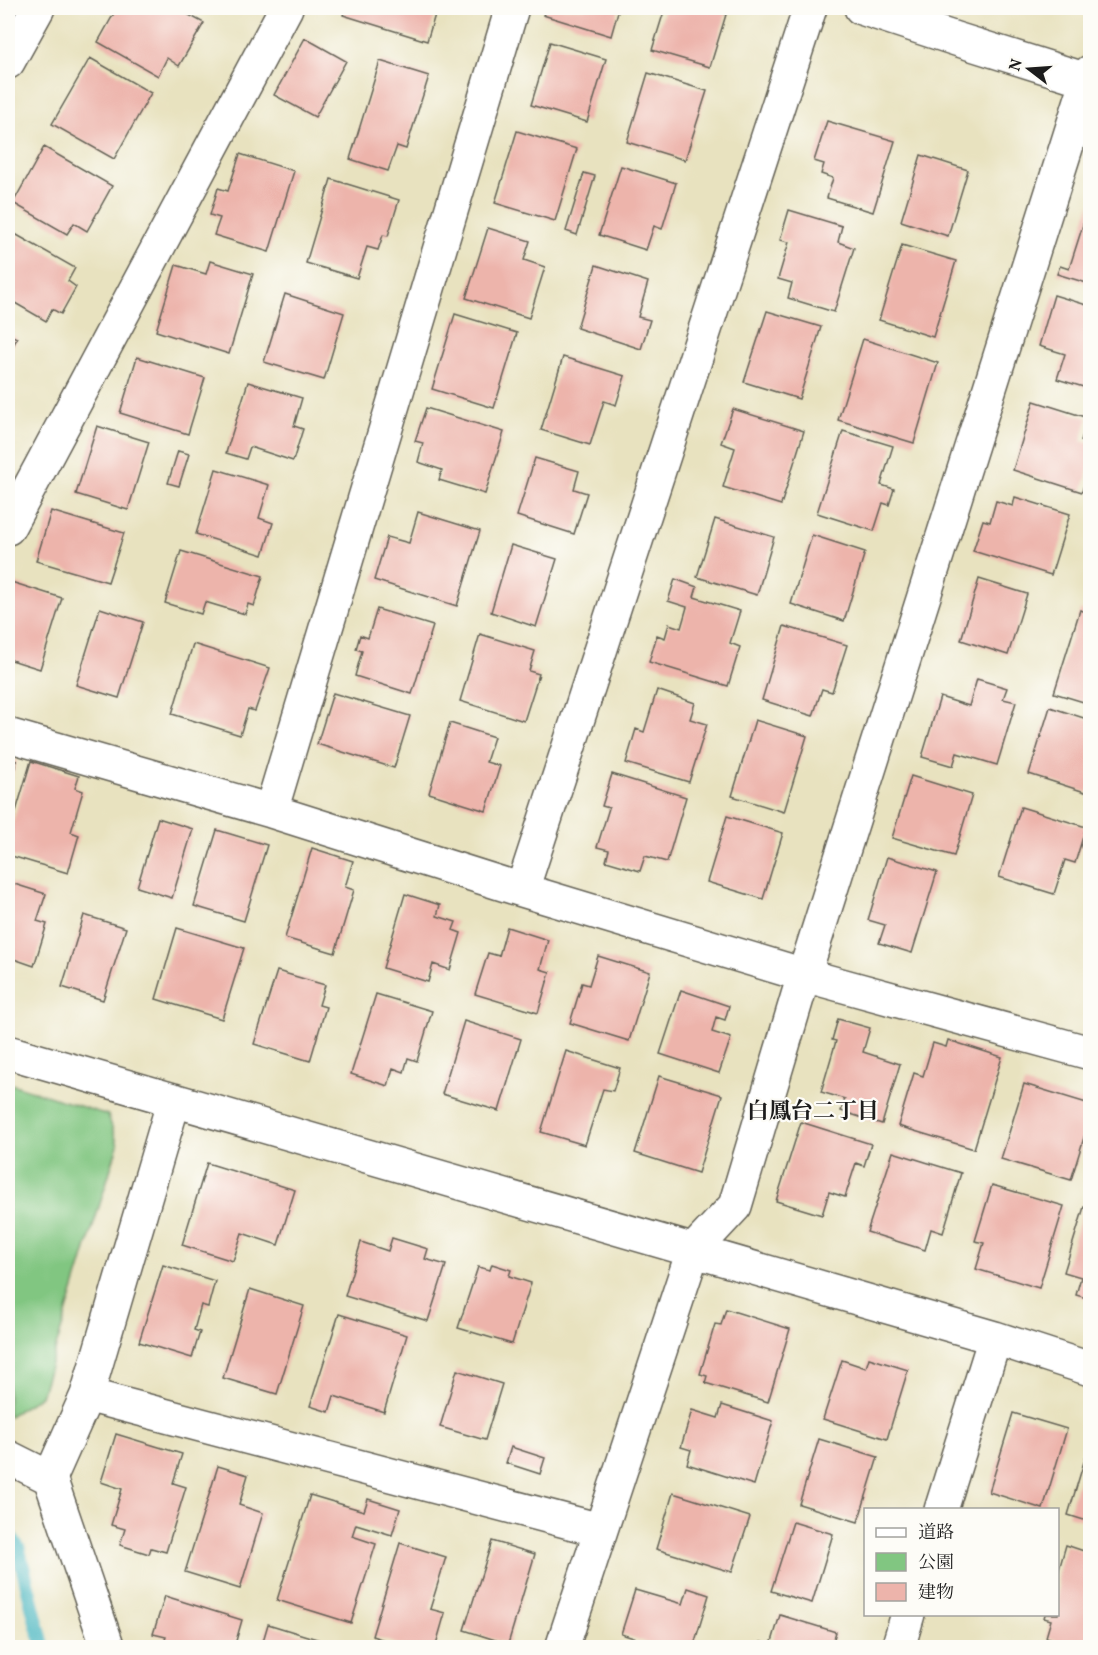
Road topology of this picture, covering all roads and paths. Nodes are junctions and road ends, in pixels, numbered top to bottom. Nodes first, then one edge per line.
1 (38, 8) edge
2 (286, 8) edge
3 (512, 8) edge
4 (810, 8) edge
5 (861, 8) edge
6 (8, 62) edge
7 (1090, 78) edge
8 (8, 528) edge
9 (8, 735) edge
10 (270, 811) junction
11 (522, 890) junction
12 (804, 975) junction
13 (1088, 1045) edge
14 (8, 1052) edge
15 (174, 1100) junction
16 (693, 1251) junction
17 (995, 1338) junction
18 (1090, 1369) edge
19 (87, 1395) junction
20 (8, 1457) edge
21 (50, 1478) junction
22 (941, 1508) edge
23 (600, 1530) junction
24 (108, 1647) edge
25 (562, 1647) edge

1 - 6 street
2 - 8 street
3 - 10 street
4 - 11 street
5 - 7 street
7 - 12 street
9 - 10 street
10 - 11 street
11 - 12 street
12 - 13 street
12 - 16 street
14 - 15 street
15 - 16 street
15 - 19 street
16 - 17 street
16 - 23 street
17 - 18 street
17 - 22 street
19 - 21 street
19 - 23 street
20 - 21 street
21 - 24 street
23 - 25 street

